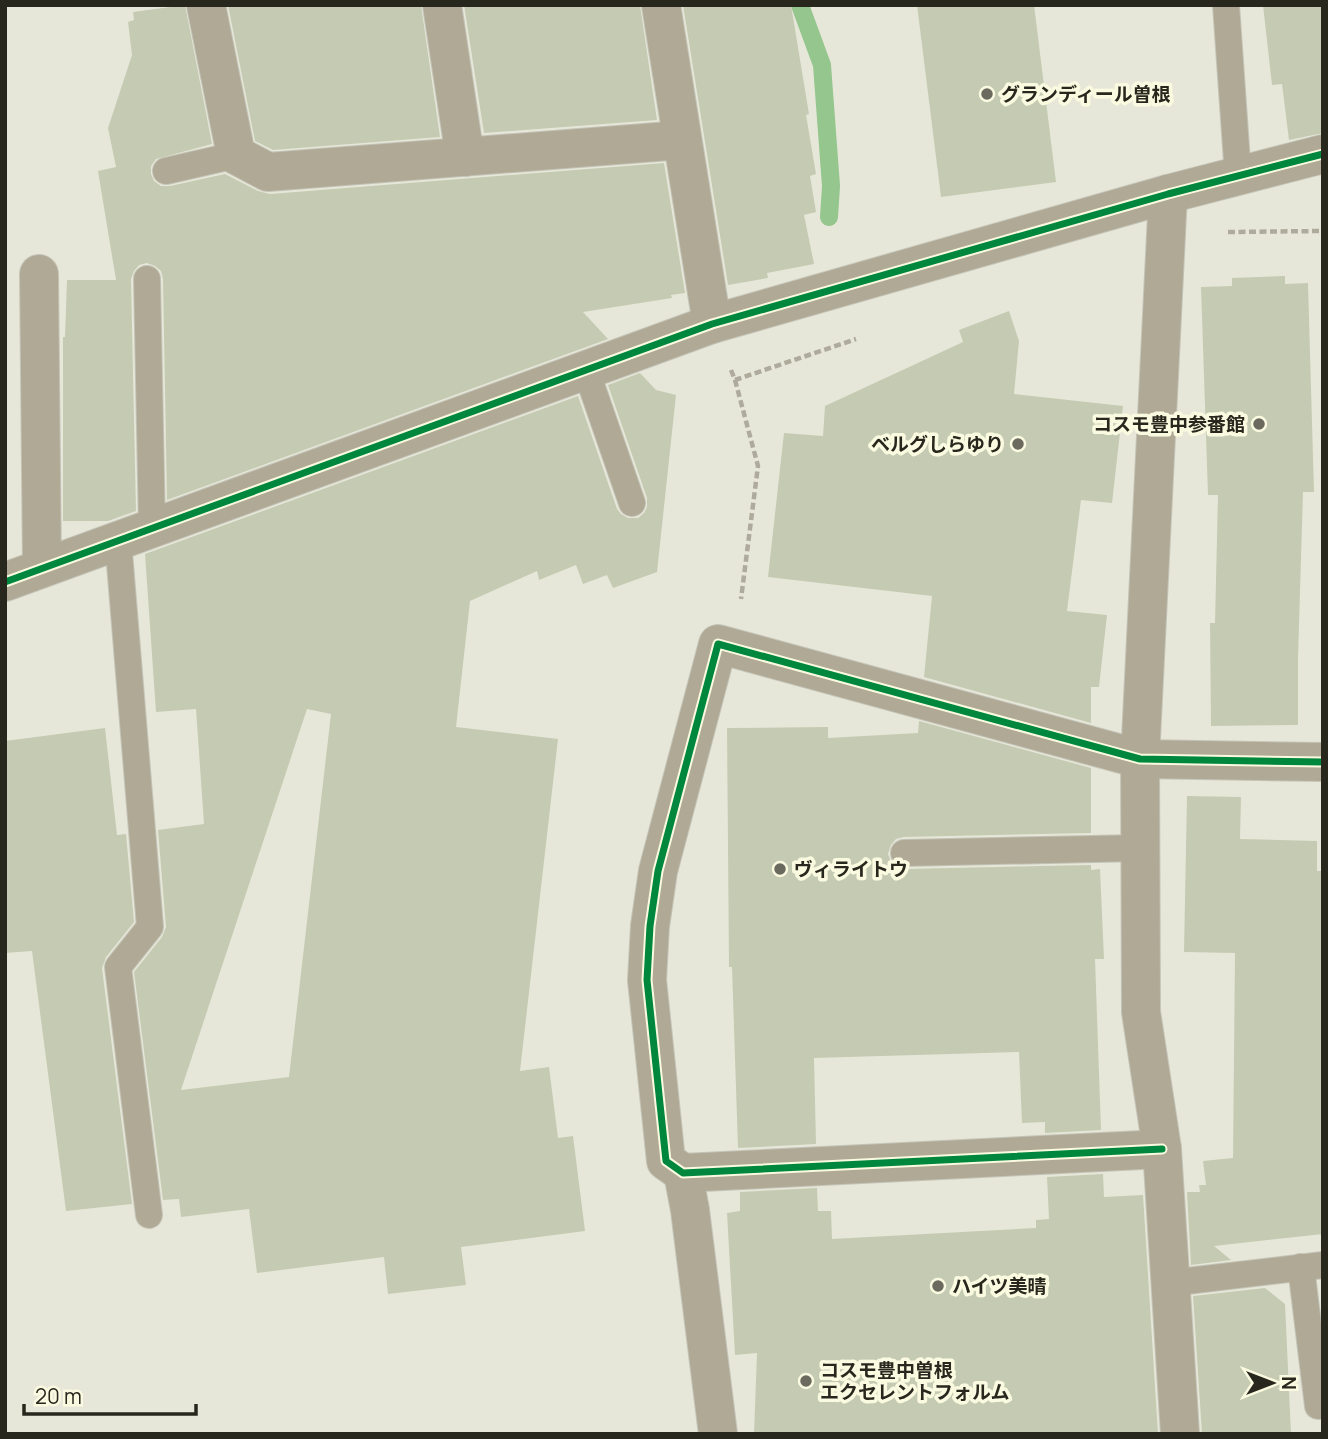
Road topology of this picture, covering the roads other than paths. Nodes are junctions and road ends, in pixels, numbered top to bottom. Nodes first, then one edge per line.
1 (206, 5) edge
2 (442, 5) edge
3 (661, 5) edge
4 (1226, 5) edge
5 (682, 140) junction
6 (1323, 154) edge
7 (236, 155) junction
8 (465, 157) junction
9 (166, 171) dead end
10 (1238, 176) junction
11 (1168, 194) junction
12 (39, 274) dead end
13 (147, 279) dead end
14 (712, 324) junction
15 (586, 370) junction
16 (632, 503) dead end
17 (135, 534) junction
18 (42, 568) junction
19 (5, 582) edge
20 (1140, 759) junction
21 (1323, 762) edge
22 (1140, 848) junction
23 (904, 853) dead end
24 (1162, 1149) junction
25 (683, 1173) junction
26 (149, 1215) dead end
27 (1312, 1266) edge
28 (1171, 1283) junction
29 (1318, 1406) dead end
30 (718, 1434) edge
31 (1180, 1434) edge

1 - 7 street
2 - 8 street
3 - 5 street
4 - 10 lane
5 - 8 street
5 - 14 street
6 - 10 street
7 - 8 street
7 - 9 lane
10 - 11 street
11 - 14 street
11 - 20 street
12 - 18 street
13 - 17 lane
14 - 15 street
15 - 16 lane
15 - 17 street
17 - 18 street
17 - 26 lane
18 - 19 street
20 - 21 street
20 - 22 street
20 - 25 street
22 - 23 lane
22 - 24 street
24 - 25 street
24 - 28 street
25 - 30 street
27 - 28 lane
27 - 29 lane
28 - 31 street

